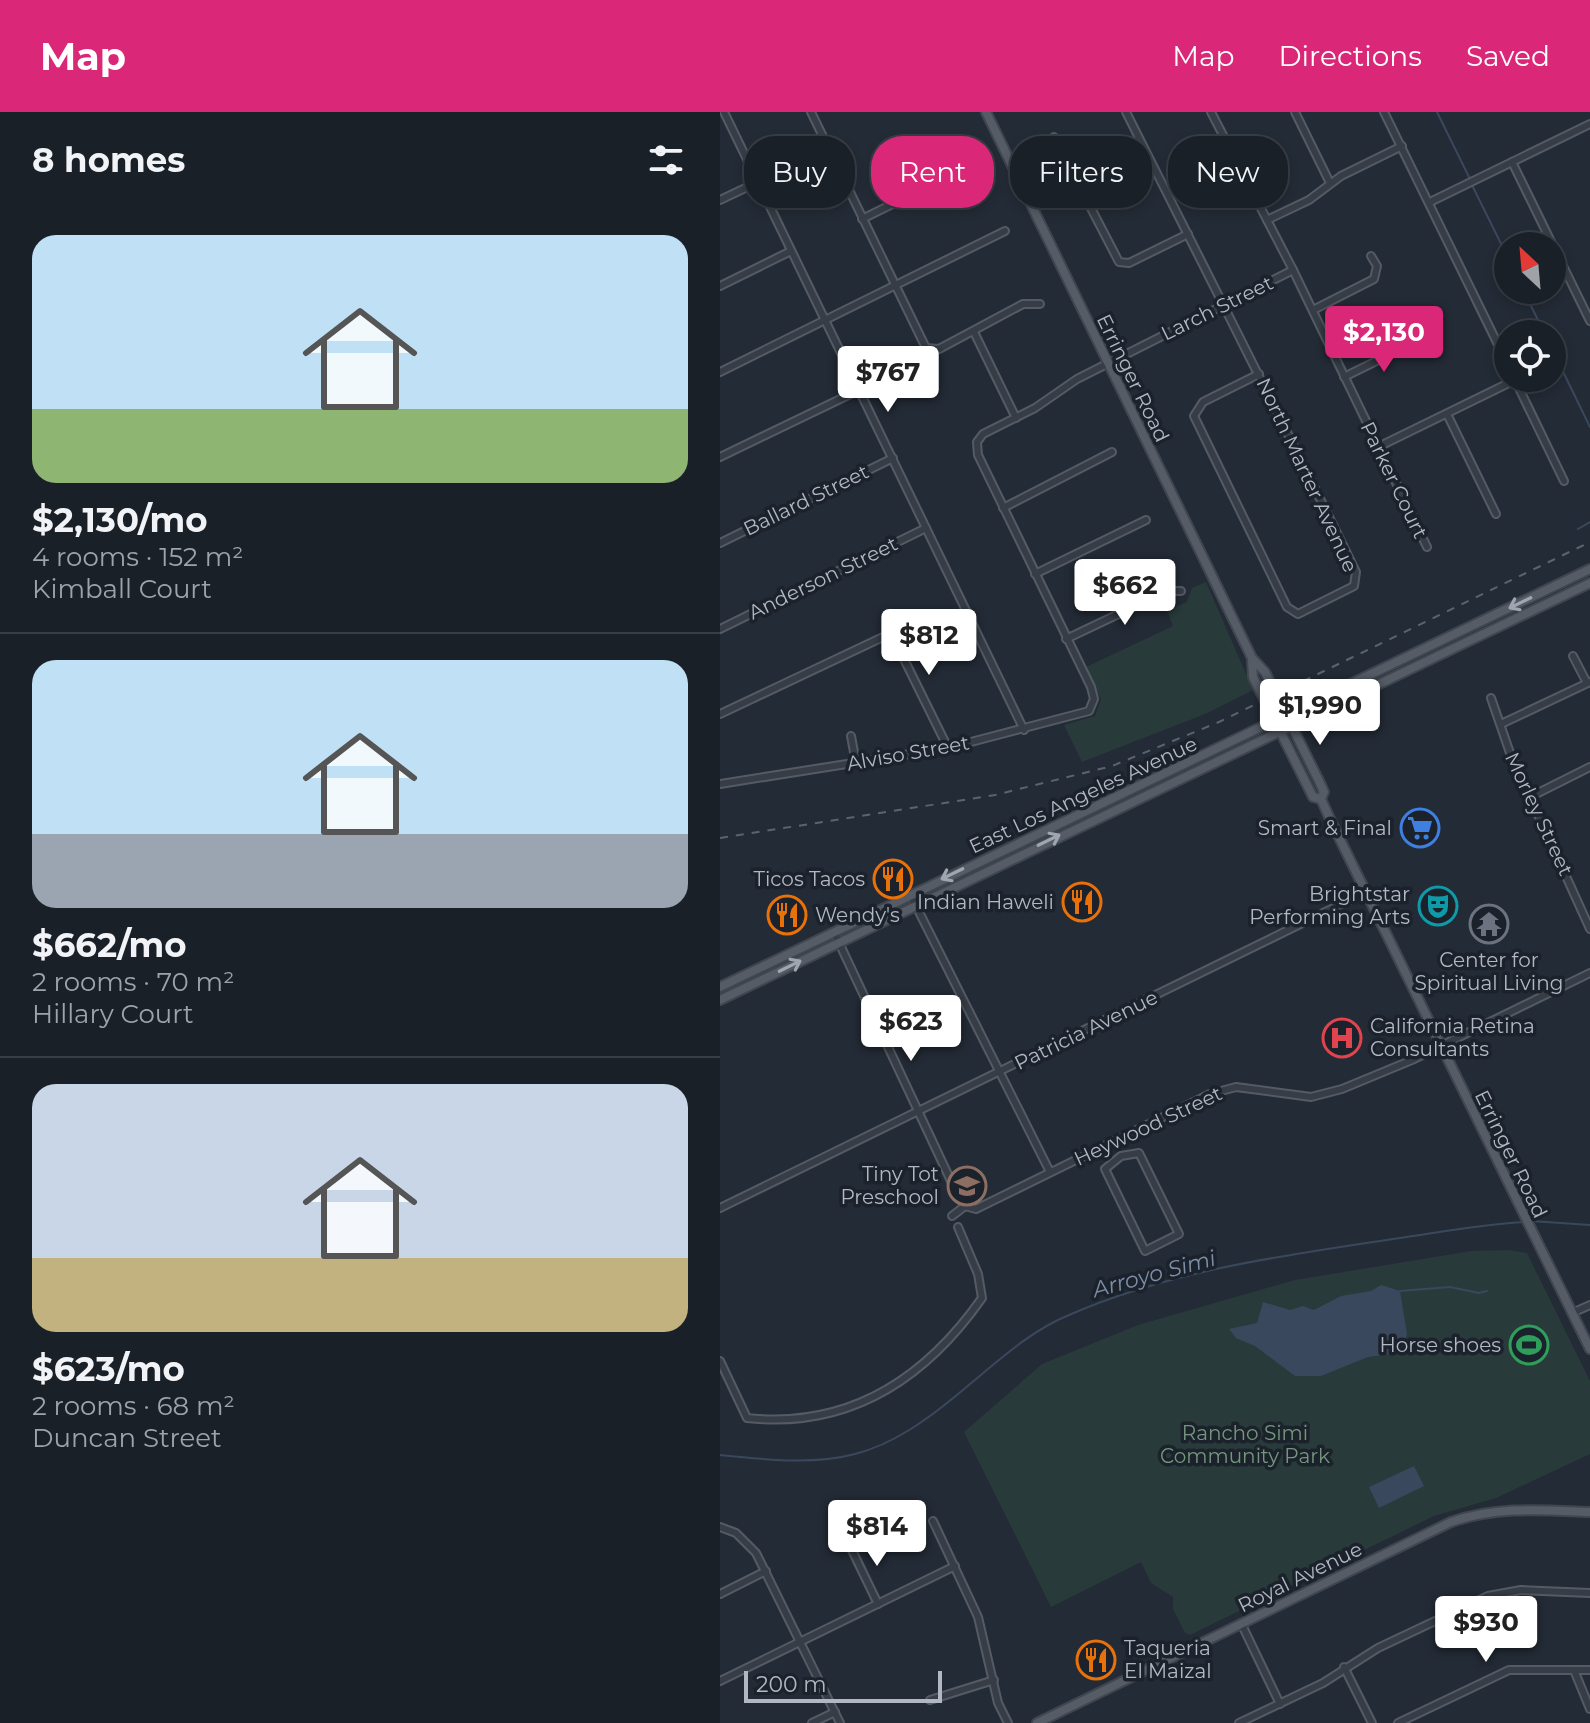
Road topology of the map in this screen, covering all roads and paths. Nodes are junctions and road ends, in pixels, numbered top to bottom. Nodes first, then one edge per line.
1 (724, 112) edge
2 (811, 112) edge
3 (986, 112) edge
4 (1126, 112) edge
5 (1211, 112) edge
6 (1295, 112) edge
7 (1384, 112) edge
8 (1590, 124) edge
9 (1402, 146) junction
10 (744, 153) edge
11 (1512, 162) junction
12 (1330, 183) junction
13 (744, 189) edge
14 (720, 200) edge
15 (1430, 202) junction
16 (770, 208) edge
17 (884, 208) edge
18 (1091, 208) edge
19 (862, 219) junction
20 (1267, 220) junction
21 (1005, 231) dead end
22 (1188, 234) junction
23 (791, 251) junction
24 (1371, 256) dead end
25 (1293, 270) junction
26 (895, 285) junction
27 (720, 286) edge
28 (1040, 304) dead end
29 (1225, 304) junction
30 (1313, 310) junction
31 (825, 320) junction
32 (1590, 321) edge
33 (974, 332) junction
34 (1494, 336) edge
35 (1411, 344) dead end
36 (1108, 363) junction
37 (720, 372) edge
38 (1259, 374) junction
39 (1344, 377) junction
40 (859, 390) junction
41 (1494, 390) edge
42 (1521, 392) edge
43 (1447, 414) junction
44 (1016, 418) junction
45 (1378, 447) junction
46 (1112, 452) dead end
47 (720, 457) edge
48 (893, 458) junction
49 (1564, 481) dead end
50 (1003, 508) junction
51 (1496, 514) dead end
52 (1146, 520) dead end
53 (926, 528) junction
54 (720, 543) edge
55 (1427, 547) dead end
56 (1590, 569) edge
57 (1035, 574) junction
58 (1590, 583) edge
59 (1181, 591) dead end
60 (720, 629) edge
61 (1066, 639) junction
62 (1573, 656) dead end
63 (1252, 658) junction
64 (1589, 682) edge
65 (1491, 698) dead end
66 (720, 714) edge
67 (1287, 717) junction
68 (1276, 722) junction
69 (1501, 724) junction
70 (1293, 728) junction
71 (1024, 730) junction
72 (1281, 733) junction
73 (851, 736) dead end
74 (948, 748) junction
75 (856, 763) junction
76 (1590, 767) edge
77 (720, 784) edge
78 (1530, 797) junction
79 (1321, 799) junction
80 (1366, 892) junction
81 (910, 894) junction
82 (915, 905) junction
83 (1590, 929) edge
84 (834, 932) junction
85 (837, 944) junction
86 (1590, 973) edge
87 (720, 987) edge
88 (720, 1000) edge
89 (1441, 1046) junction
90 (1000, 1072) junction
91 (918, 1111) junction
92 (864, 1137) junction
93 (1113, 1141) junction
94 (869, 1147) dead end
95 (1121, 1156) junction
96 (1050, 1172) junction
97 (965, 1206) junction
98 (720, 1208) edge
99 (952, 1216) dead end
100 (958, 1227) dead end
101 (1590, 1305) edge
102 (1572, 1313) junction
103 (1590, 1349) edge
104 (720, 1361) edge
105 (1590, 1512) edge
106 (933, 1521) dead end
107 (723, 1528) edge
108 (849, 1544) dead end
109 (955, 1566) junction
110 (766, 1571) junction
111 (1590, 1593) edge
112 (720, 1594) edge
113 (878, 1604) junction
114 (1241, 1623) junction
115 (801, 1642) junction
116 (1344, 1667) junction
117 (1574, 1670) junction
118 (1590, 1670) edge
119 (994, 1680) junction
120 (720, 1681) edge
121 (930, 1700) dead end
122 (1280, 1704) junction
123 (1590, 1709) edge
124 (835, 1712) junction
125 (812, 1723) edge
126 (840, 1723) edge
127 (1008, 1723) edge
128 (1037, 1723) edge
129 (1239, 1723) edge
130 (1372, 1723) edge
131 (1398, 1723) edge

1 - 10 street
2 - 19 street
3 - 36 main road, Erringer Road
4 - 22 street, North Marter Avenue
5 - 20 street, Parker Court
6 - 12 street
7 - 9 street
8 - 11 street
9 - 12 street
9 - 15 street
11 - 15 street
11 - 32 street
12 - 20 street
13 - 14 street
15 - 34 street
16 - 23 street
17 - 19 street
18 - 22 street
19 - 26 street
20 - 25 street, Parker Court
21 - 26 street
22 - 29 street, North Marter Avenue
23 - 27 street
23 - 31 street
24 - 30 street
25 - 29 street, Larch Street
25 - 30 street, Parker Court
26 - 31 street
26 - 33 street
28 - 33 street
29 - 36 street, Larch Street
29 - 38 street, North Marter Avenue
30 - 39 street, Parker Court
31 - 37 street
31 - 40 street
33 - 44 street
35 - 39 street
36 - 44 street, Larch Street
36 - 63 main road, Erringer Road
38 - 38 street, North Marter Avenue
39 - 45 street, Parker Court
40 - 47 street
40 - 48 street
41 - 43 street
42 - 49 street
43 - 45 street
43 - 51 street
44 - 50 street, Larch Street
45 - 55 street, Parker Court
46 - 50 street
48 - 53 street
48 - 54 street, Ballard Street
50 - 57 street
52 - 57 street
53 - 60 street, Anderson Street
53 - 71 street
56 -> 67 main road, East Los Angeles Avenue
57 - 61 street
58 - 70 main road, East Los Angeles Avenue
59 - 61 street
61 - 71 street, Alviso Street
62 - 64 street
63 - 67 main road, Erringer Road
63 - 68 main road, Erringer Road
64 - 69 street
65 - 69 street, Morley Street
66 - 74 street
67 - 68 main road, East Los Angeles Avenue
67 - 70 main road, Erringer Road
68 - 72 main road, Erringer Road
68 -> 81 main road, East Los Angeles Avenue
69 - 78 street, Morley Street
70 - 72 main road, East Los Angeles Avenue
70 - 79 main road, Erringer Road
71 - 74 street, Alviso Street
72 - 79 main road, Erringer Road
82 -> 72 main road, East Los Angeles Avenue
73 - 75 street
74 - 75 street, Alviso Street
75 - 77 street, Alviso Street
76 - 78 street
78 - 83 street, Morley Street
79 - 80 main road, Erringer Road
80 - 89 main road, Erringer Road
80 - 90 street, Patricia Avenue
81 - 82 street
81 - 84 main road, East Los Angeles Avenue
82 - 85 main road, East Los Angeles Avenue
82 - 90 street
84 - 85 street
84 - 87 main road, East Los Angeles Avenue
88 -> 85 main road, East Los Angeles Avenue
85 - 91 street
86 - 89 street, Heywood Street
89 - 93 street, Heywood Street
89 - 102 main road, Erringer Road
90 - 91 street, Patricia Avenue
90 - 96 street
91 - 92 street, Patricia Avenue
91 - 97 street
92 - 94 street
92 - 98 street, Patricia Avenue
93 - 95 street
93 - 96 street, Heywood Street
95 - 95 street
96 - 97 street, Heywood Street
97 - 99 street
100 - 104 street
101 - 102 street
102 - 103 main road, Erringer Road
105 - 114 main road, Royal Avenue
106 - 109 street
107 - 110 street
108 - 113 street
109 - 113 street
109 - 119 street
110 - 112 street
110 - 115 street
111 - 116 street
113 - 115 street
114 - 122 street
114 - 128 main road, Royal Avenue
115 - 120 street
115 - 124 street
116 - 122 street
116 - 130 street
117 - 118 street
117 - 123 street
117 - 131 street
119 - 121 street
119 - 127 street
122 - 129 street
124 - 125 street
124 - 126 street

